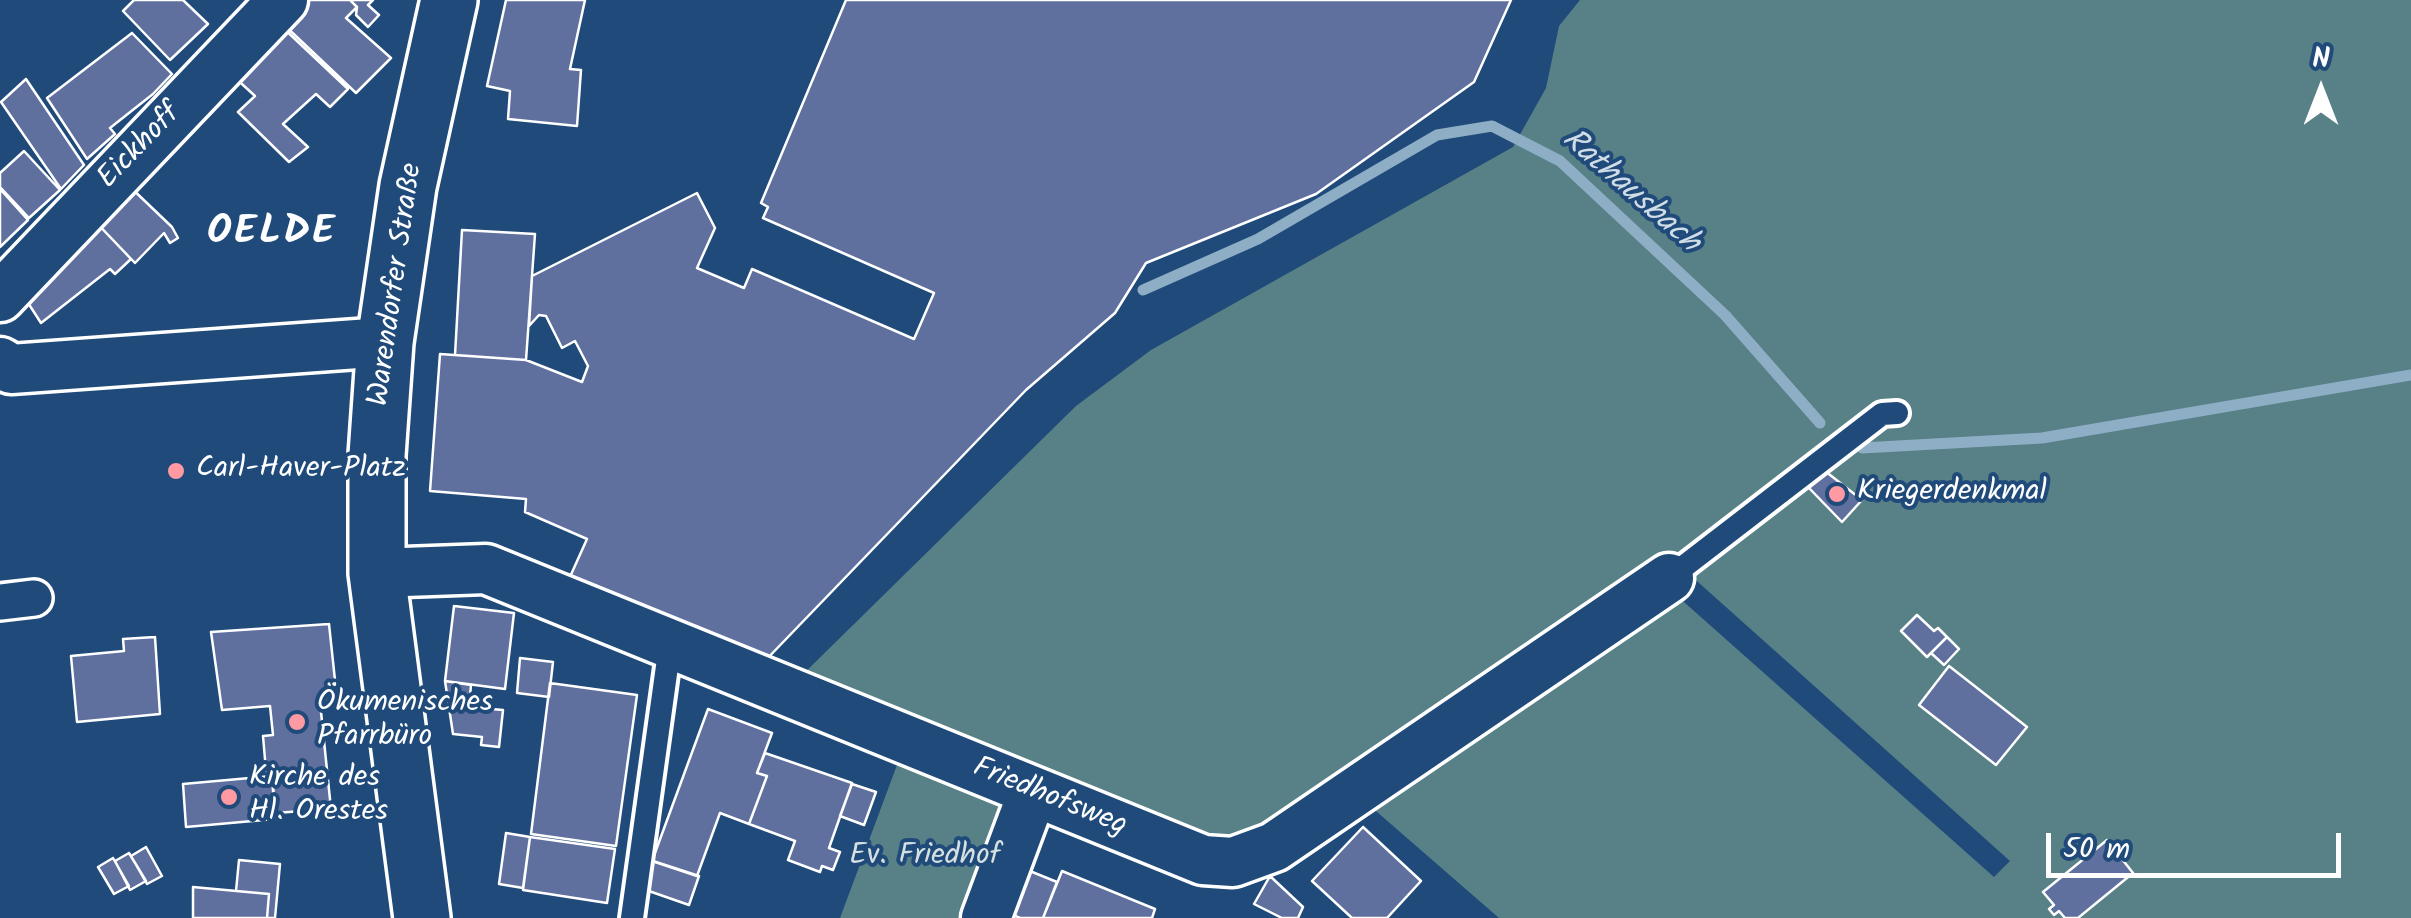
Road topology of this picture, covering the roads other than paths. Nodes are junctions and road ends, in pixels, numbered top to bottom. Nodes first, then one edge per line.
1 (283, 0) edge
2 (449, 0) edge
3 (0, 297) edge
4 (385, 342) junction
5 (0, 362) edge
6 (1890, 413) dead end
7 (378, 573) junction
8 (1670, 578) joint
9 (670, 644) junction
10 (1033, 792) junction
11 (422, 918) edge
12 (632, 918) edge
13 (986, 918) edge

1 - 3 street, Eickhoff
2 - 4 main road, Warendorfer Straße
4 - 5 street
4 - 7 main road, Warendorfer Straße
6 - 8 lane
7 - 9 street, Friedhofsweg
7 - 11 main road, Warendorfer Straße
8 - 10 street, Friedhofsweg
9 - 10 street, Friedhofsweg
9 - 12 lane
10 - 13 street

